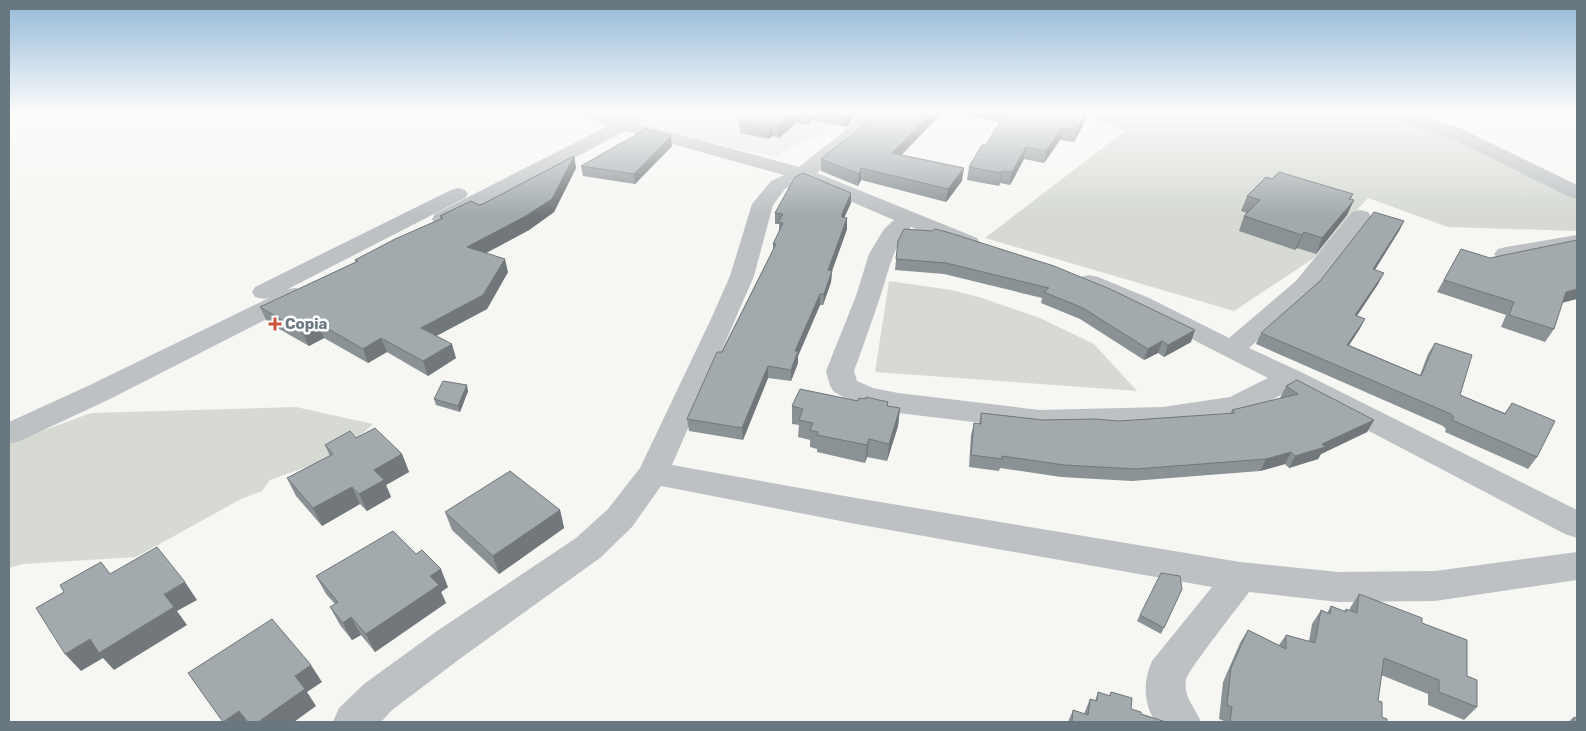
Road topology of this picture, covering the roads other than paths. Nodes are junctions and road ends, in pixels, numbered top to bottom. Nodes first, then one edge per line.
1 (552, 147) edge
2 (558, 147) edge
3 (710, 147) edge
4 (836, 147) edge
5 (1484, 147) edge
6 (802, 174) junction
7 (1577, 193) edge
8 (1360, 217) dead end
9 (908, 218) junction
10 (1577, 242) edge
11 (993, 251) edge
12 (1506, 254) edge
13 (1068, 274) edge
14 (1231, 350) junction
15 (1292, 378) junction
16 (9, 414) edge
17 (9, 434) edge
18 (653, 473) junction
19 (1577, 525) edge
20 (1577, 566) edge
21 (1240, 578) junction
22 (354, 722) edge
23 (1180, 722) edge

1 - 16 street
2 - 17 street
3 - 6 street
4 - 6 street
5 - 7 street
6 - 9 street
6 - 18 street
8 - 14 street
9 - 11 street
9 - 15 street
10 - 12 street
13 - 14 street
14 - 15 street
15 - 19 street
18 - 21 street
18 - 22 street
20 - 21 street
21 - 23 street

